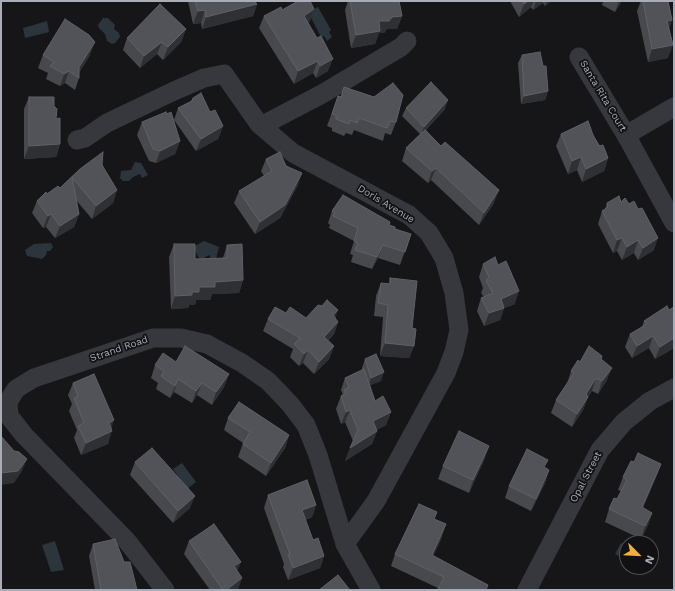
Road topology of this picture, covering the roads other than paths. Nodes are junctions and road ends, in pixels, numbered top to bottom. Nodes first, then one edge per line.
1 (407, 41) dead end
2 (579, 57) dead end
3 (674, 107) edge
4 (261, 126) junction
5 (626, 135) junction
6 (77, 140) dead end
7 (674, 223) edge
8 (674, 388) edge
9 (345, 544) junction
10 (165, 590) edge
11 (371, 590) edge
12 (527, 590) edge

1 - 4 street
2 - 5 street, Santa Rita Court
3 - 5 street
4 - 6 street, Doris Avenue
4 - 9 street, Doris Avenue
5 - 7 street, Santa Rita Court
8 - 12 street, Opal Street
9 - 10 street, Strand Road
9 - 11 street, Strand Road

